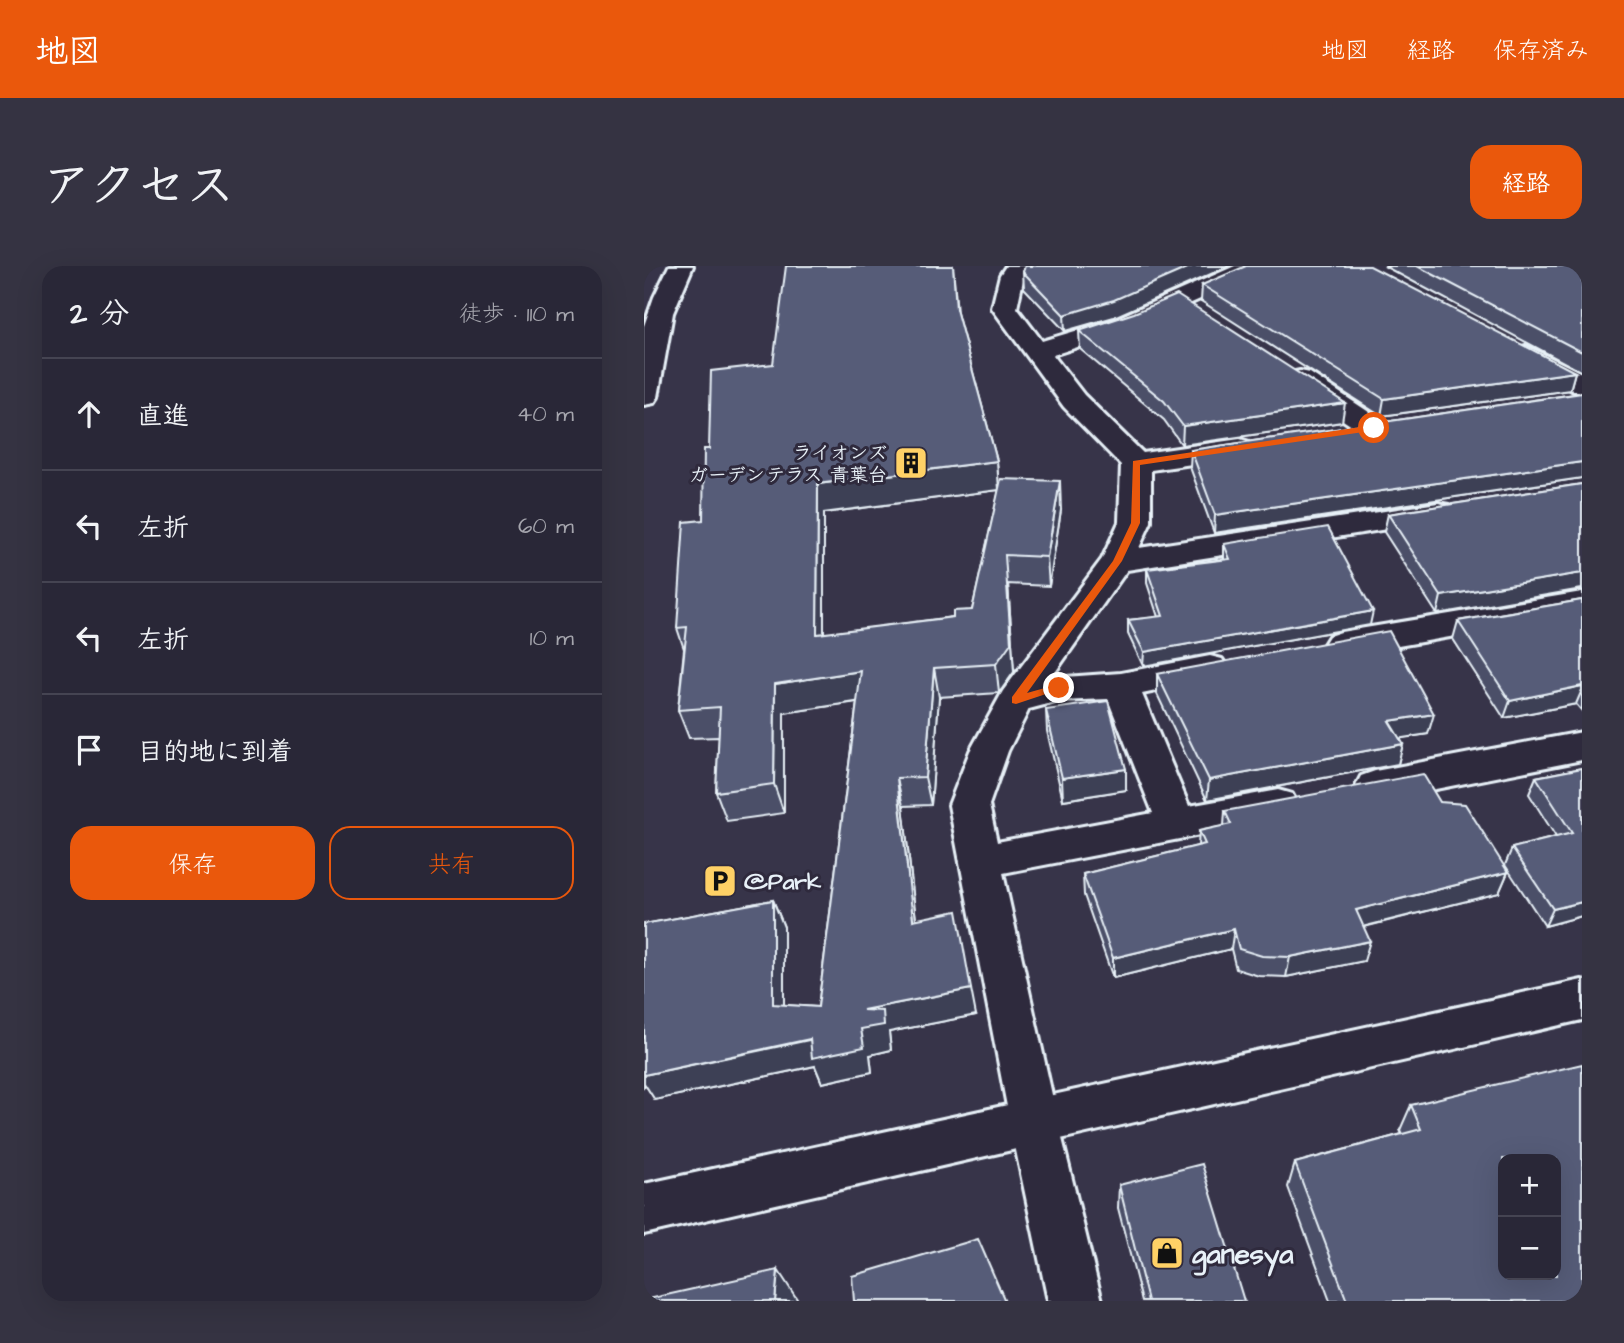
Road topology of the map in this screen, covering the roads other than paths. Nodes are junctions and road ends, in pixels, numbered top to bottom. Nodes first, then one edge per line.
1 (681, 266) edge
2 (1018, 266) edge
3 (1255, 266) edge
4 (1178, 300) junction
5 (1201, 315) edge
6 (648, 337) edge
7 (1508, 344) edge
8 (1035, 352) junction
9 (1282, 368) edge
10 (1582, 384) edge
11 (644, 397) edge
12 (1334, 434) edge
13 (1268, 443) edge
14 (1136, 463) junction
15 (1473, 506) edge
16 (1118, 561) junction
17 (1582, 603) edge
18 (1303, 651) edge
19 (1238, 663) edge
20 (1121, 686) junction
21 (1016, 700) junction
22 (1582, 746) edge
23 (1177, 825) junction
24 (981, 861) junction
25 (1582, 1000) edge
26 (1034, 1122) junction
27 (644, 1209) edge
28 (1075, 1301) edge

1 - 6 street
2 - 8 street
3 - 4 street
4 - 5 street
4 - 8 street
6 - 11 street
7 - 10 street
8 - 14 street
9 - 12 street
13 - 14 street
14 - 16 street
15 - 16 street
16 - 21 street
17 - 18 street
19 - 20 street
20 - 21 street
20 - 23 street
21 - 24 street
22 - 23 street
23 - 24 street
24 - 26 street
25 - 26 street
26 - 27 street
26 - 28 street

